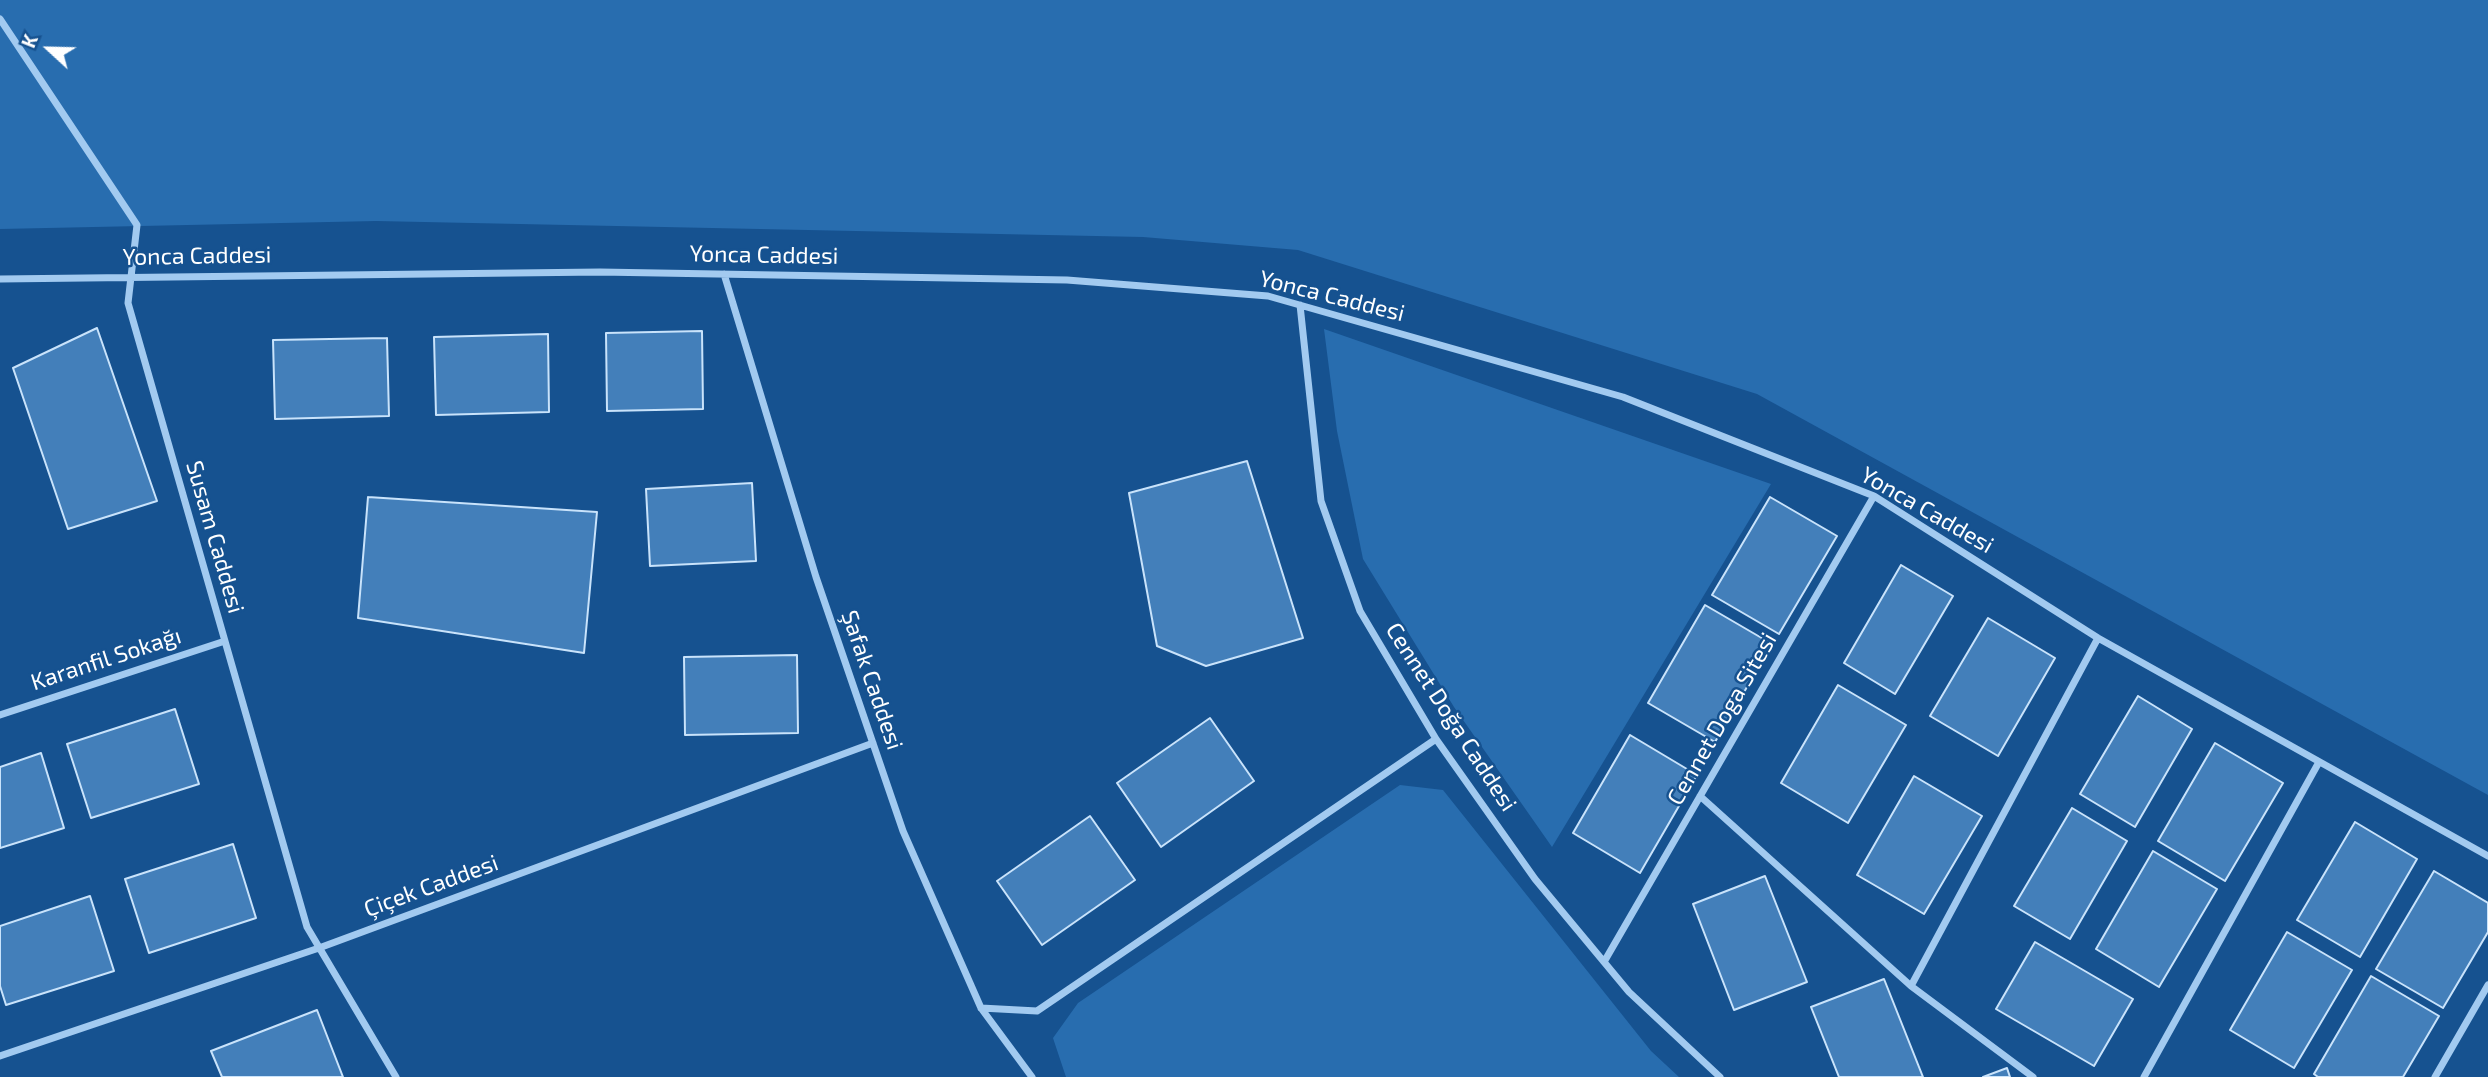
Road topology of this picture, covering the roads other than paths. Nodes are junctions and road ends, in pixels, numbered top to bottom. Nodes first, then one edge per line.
1 (0, 19) edge
2 (724, 274) junction
3 (130, 276) junction
4 (0, 279) edge
5 (1300, 305) junction
6 (1874, 496) junction
7 (2098, 638) junction
8 (225, 641) junction
9 (0, 715) edge
10 (1436, 738) junction
11 (873, 743) junction
12 (2319, 762) junction
13 (1700, 796) junction
14 (2488, 856) edge
15 (319, 948) junction
16 (1604, 962) junction
17 (2488, 985) edge
18 (1911, 986) junction
19 (981, 1008) junction
20 (0, 1056) edge
21 (396, 1077) edge
22 (1032, 1077) edge
23 (1720, 1077) edge
24 (2033, 1077) edge
25 (2144, 1077) edge
26 (2435, 1077) edge

1 - 3 street, Susam Caddesi
2 - 3 street, Yonca Caddesi
2 - 5 street, Yonca Caddesi
2 - 11 street, Şafak Caddesi
3 - 4 street, Yonca Caddesi
3 - 8 street, Susam Caddesi
5 - 6 street, Yonca Caddesi
5 - 10 street, Cennet Doğa Caddesi
6 - 7 street, Yonca Caddesi
6 - 13 street, Cennet Doga Sitesi
7 - 12 street, Yonca Caddesi
7 - 18 street
8 - 9 street, Karanfil Sokağı
8 - 15 street, Susam Caddesi
10 - 16 street, Cennet Doğa Caddesi
10 - 19 street
11 - 15 street, Çiçek Caddesi
11 - 19 street, Şafak Caddesi
12 - 14 street, Yonca Caddesi
12 - 25 street
13 - 16 street, Cennet Doga Sitesi
13 - 18 street
15 - 20 street, Çiçek Caddesi
15 - 21 street, Susam Caddesi
16 - 23 street, Cennet Doğa Caddesi
17 - 26 street
18 - 24 street
19 - 22 street, Şafak Caddesi

